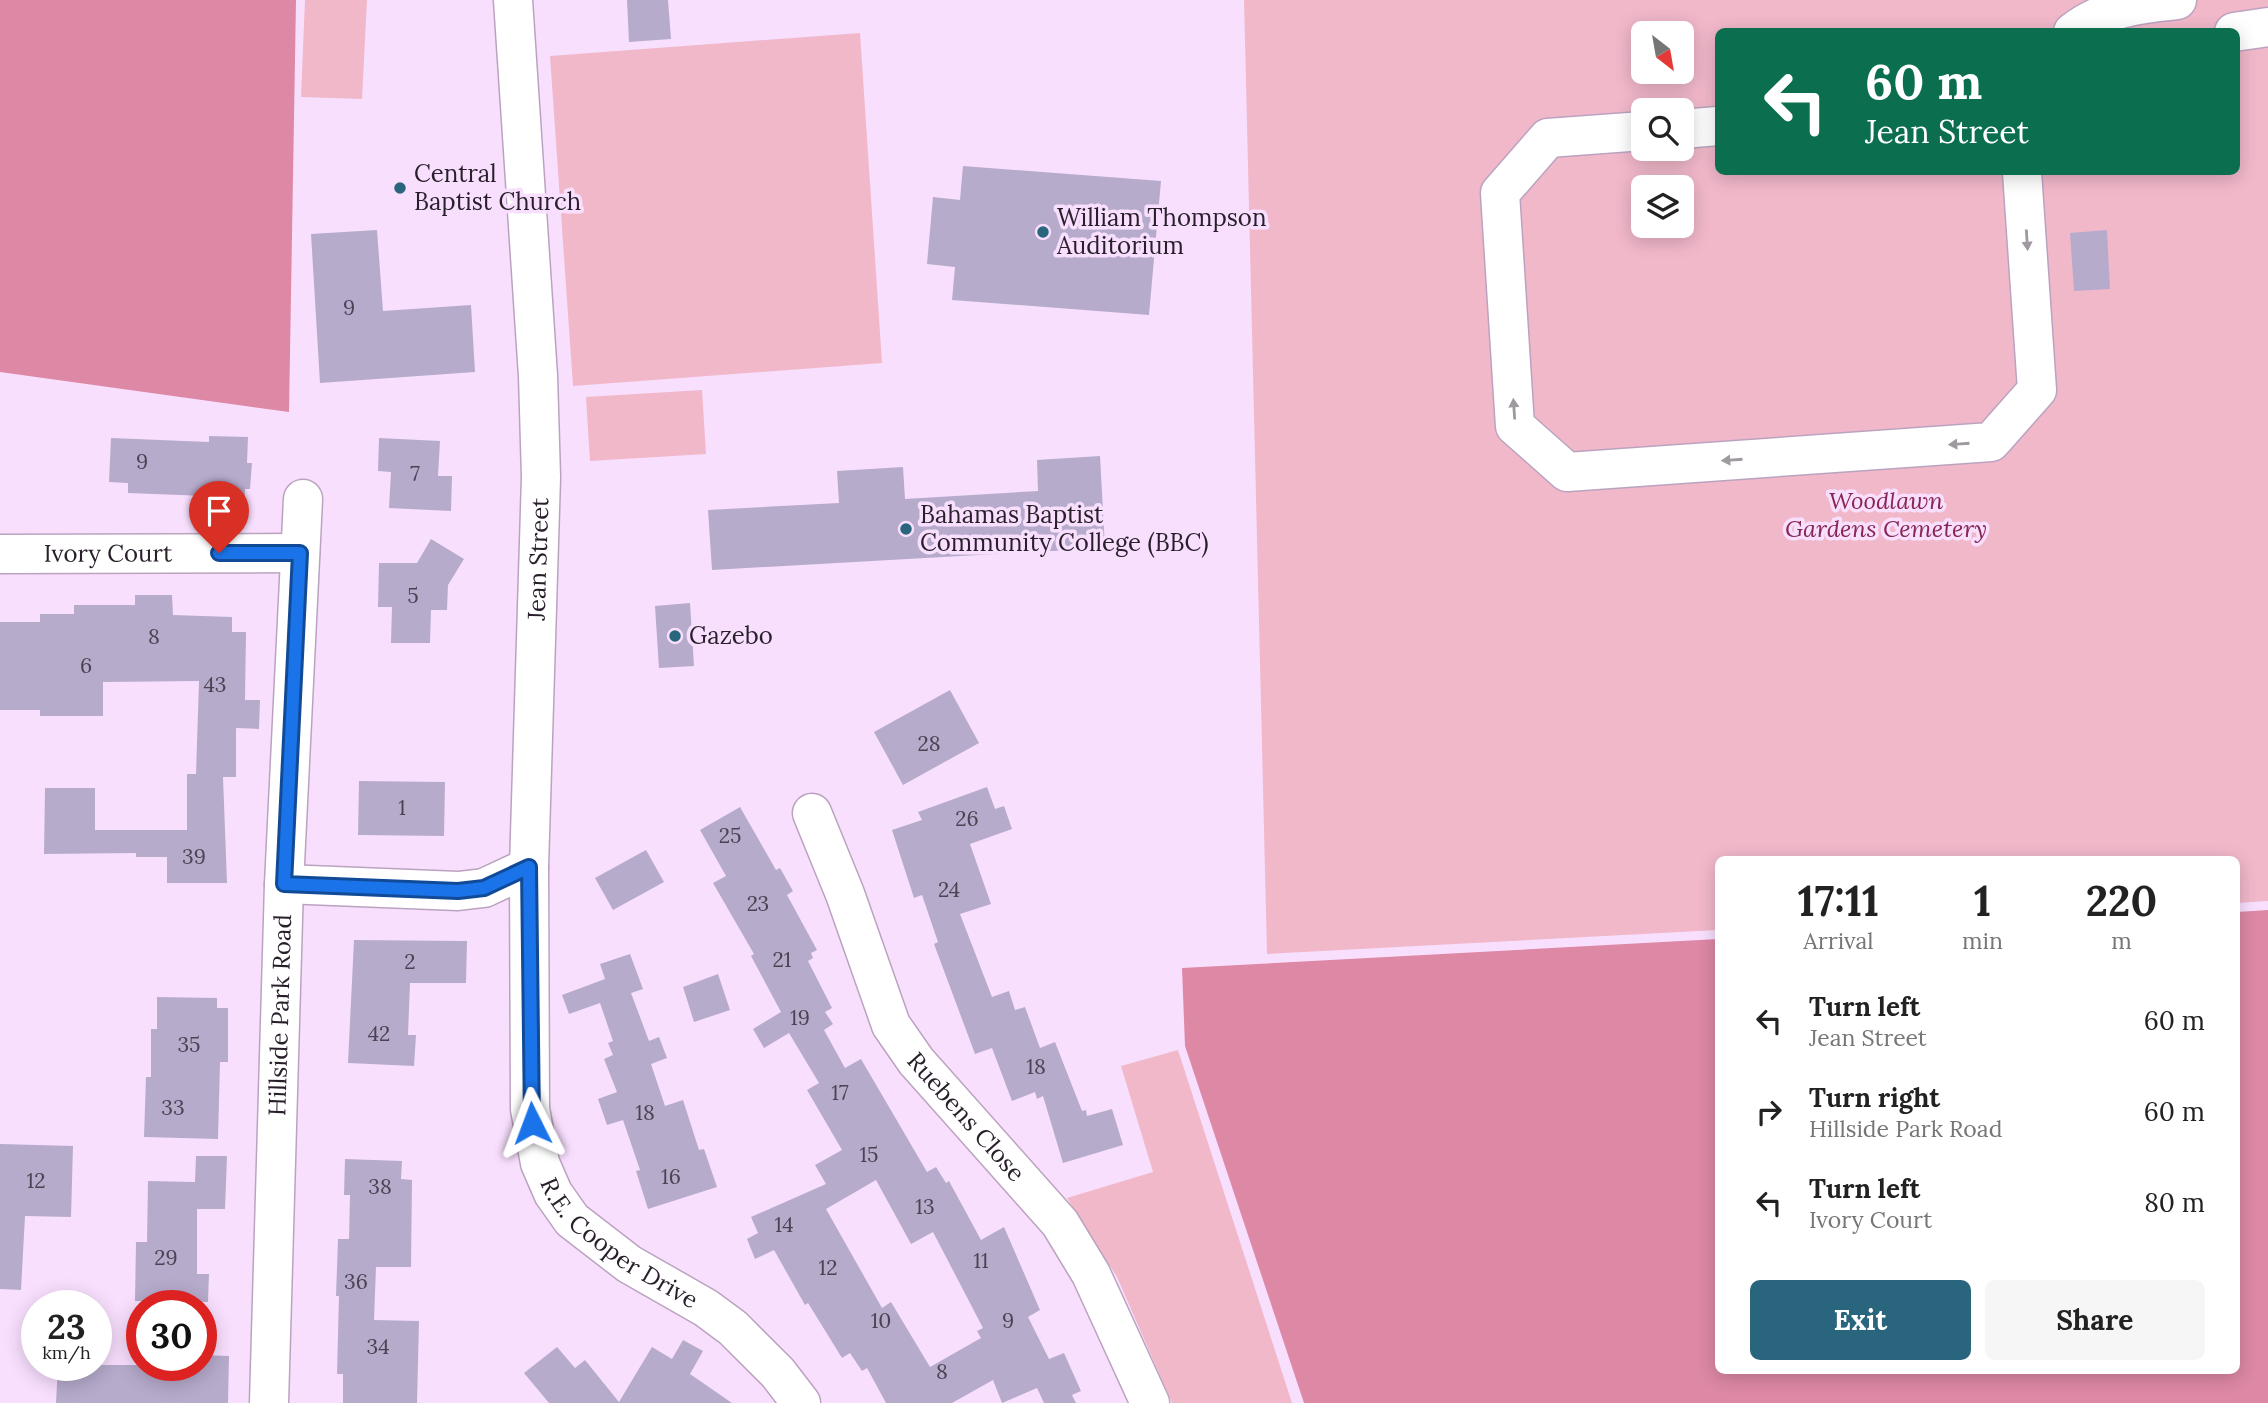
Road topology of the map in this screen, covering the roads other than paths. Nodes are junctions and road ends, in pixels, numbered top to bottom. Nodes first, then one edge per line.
1 (513, 0) edge
2 (2177, 0) edge
3 (2268, 27) edge
4 (2078, 28) edge
5 (2240, 31) edge
6 (1715, 126) edge
7 (1694, 128) edge
8 (1631, 132) edge
9 (2022, 175) edge
10 (303, 499) dead end
11 (300, 553) junction
12 (0, 554) edge
13 (812, 813) dead end
14 (529, 867) junction
15 (284, 884) junction
16 (269, 1403) edge
17 (801, 1403) edge
18 (1150, 1403) edge

1 - 14 street, Jean Street
2 - 4 street
3 - 5 street
6 - 7 street
9 -> 8 street
10 - 11 street, Hillside Park Road
11 - 12 street, Ivory Court
11 - 15 street, Hillside Park Road
13 - 18 street, Ruebens Close
14 - 15 street
14 - 17 street, R.E. Cooper Drive
15 - 16 street, Hillside Park Road

